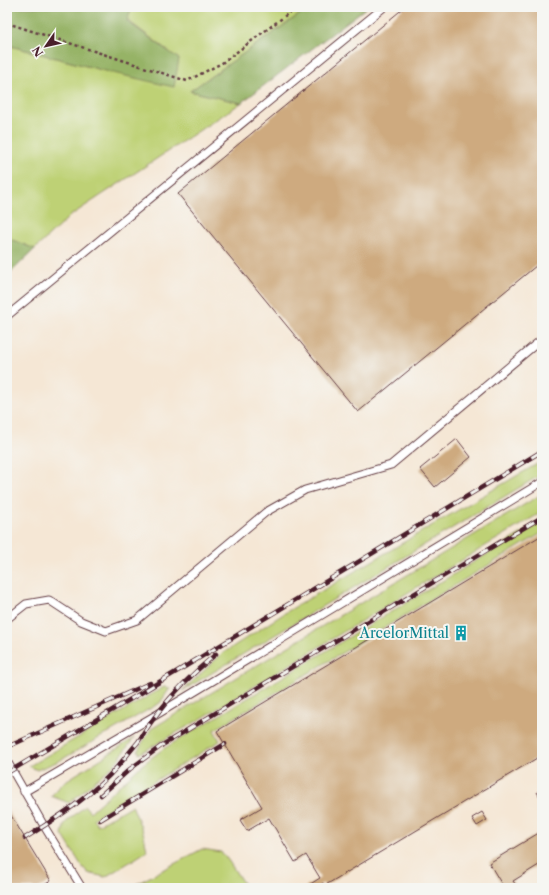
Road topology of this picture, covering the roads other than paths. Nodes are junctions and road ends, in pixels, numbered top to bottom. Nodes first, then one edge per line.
1 (384, 7) edge
2 (7, 316) edge
3 (542, 339) edge
4 (542, 482) edge
5 (7, 619) edge
6 (7, 761) edge
7 (24, 792) junction
8 (82, 888) edge

1 - 2 lane
3 - 5 lane
4 - 7 lane
6 - 7 lane
7 - 8 lane

